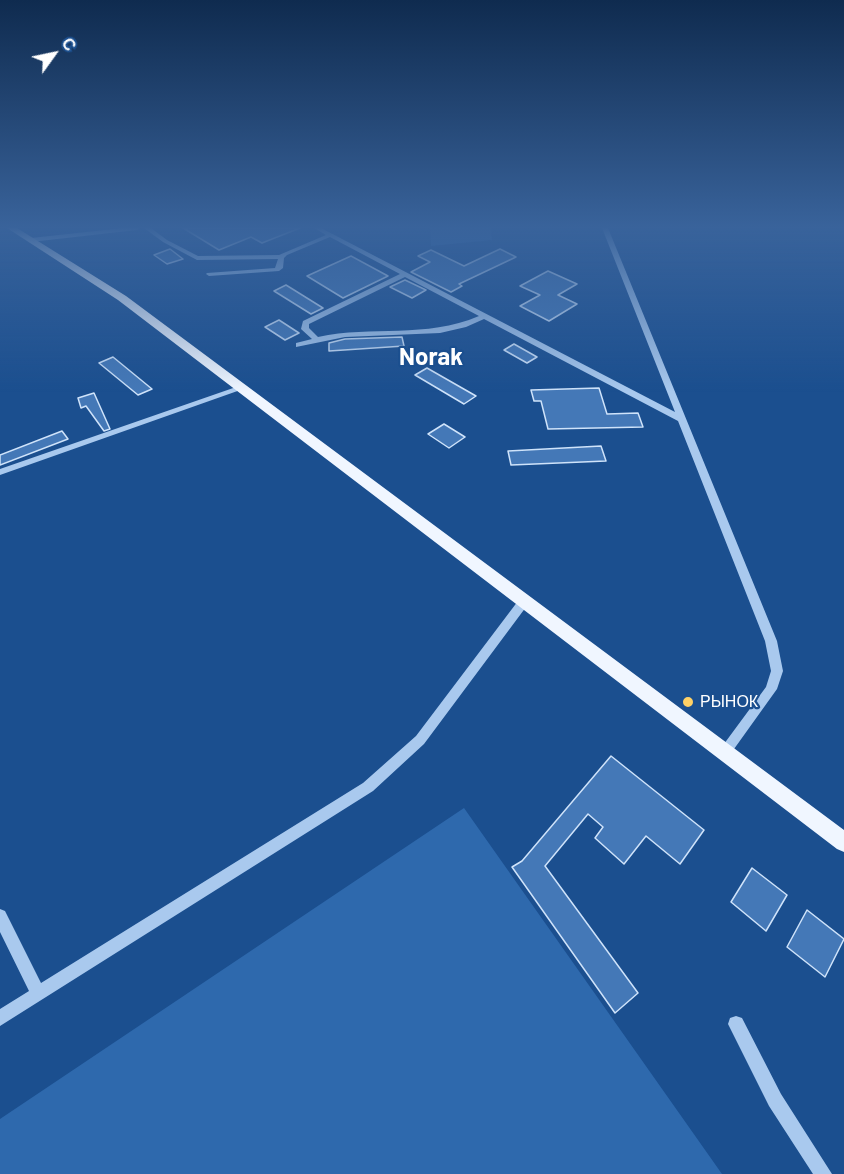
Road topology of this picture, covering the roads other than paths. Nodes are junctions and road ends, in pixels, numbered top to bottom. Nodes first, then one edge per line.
1 (98, 283) edge
2 (387, 283) edge
3 (422, 283) edge
4 (627, 283) edge
5 (484, 316) junction
6 (315, 338) junction
7 (298, 345) dead end
8 (243, 388) junction
9 (681, 419) junction
10 (0, 472) edge
11 (525, 600) junction
12 (725, 752) junction
13 (844, 842) edge
14 (0, 916) edge
15 (38, 993) junction
16 (0, 1018) edge
17 (736, 1024) dead end
18 (823, 1174) edge

1 - 8 main road
2 - 6 street
3 - 5 street
4 - 9 street
5 - 6 street
5 - 9 street
6 - 7 street
8 - 10 street
8 - 11 main road
9 - 12 street
11 - 12 main road
11 - 15 street
12 - 13 main road
14 - 15 street
15 - 16 street
17 - 18 street

